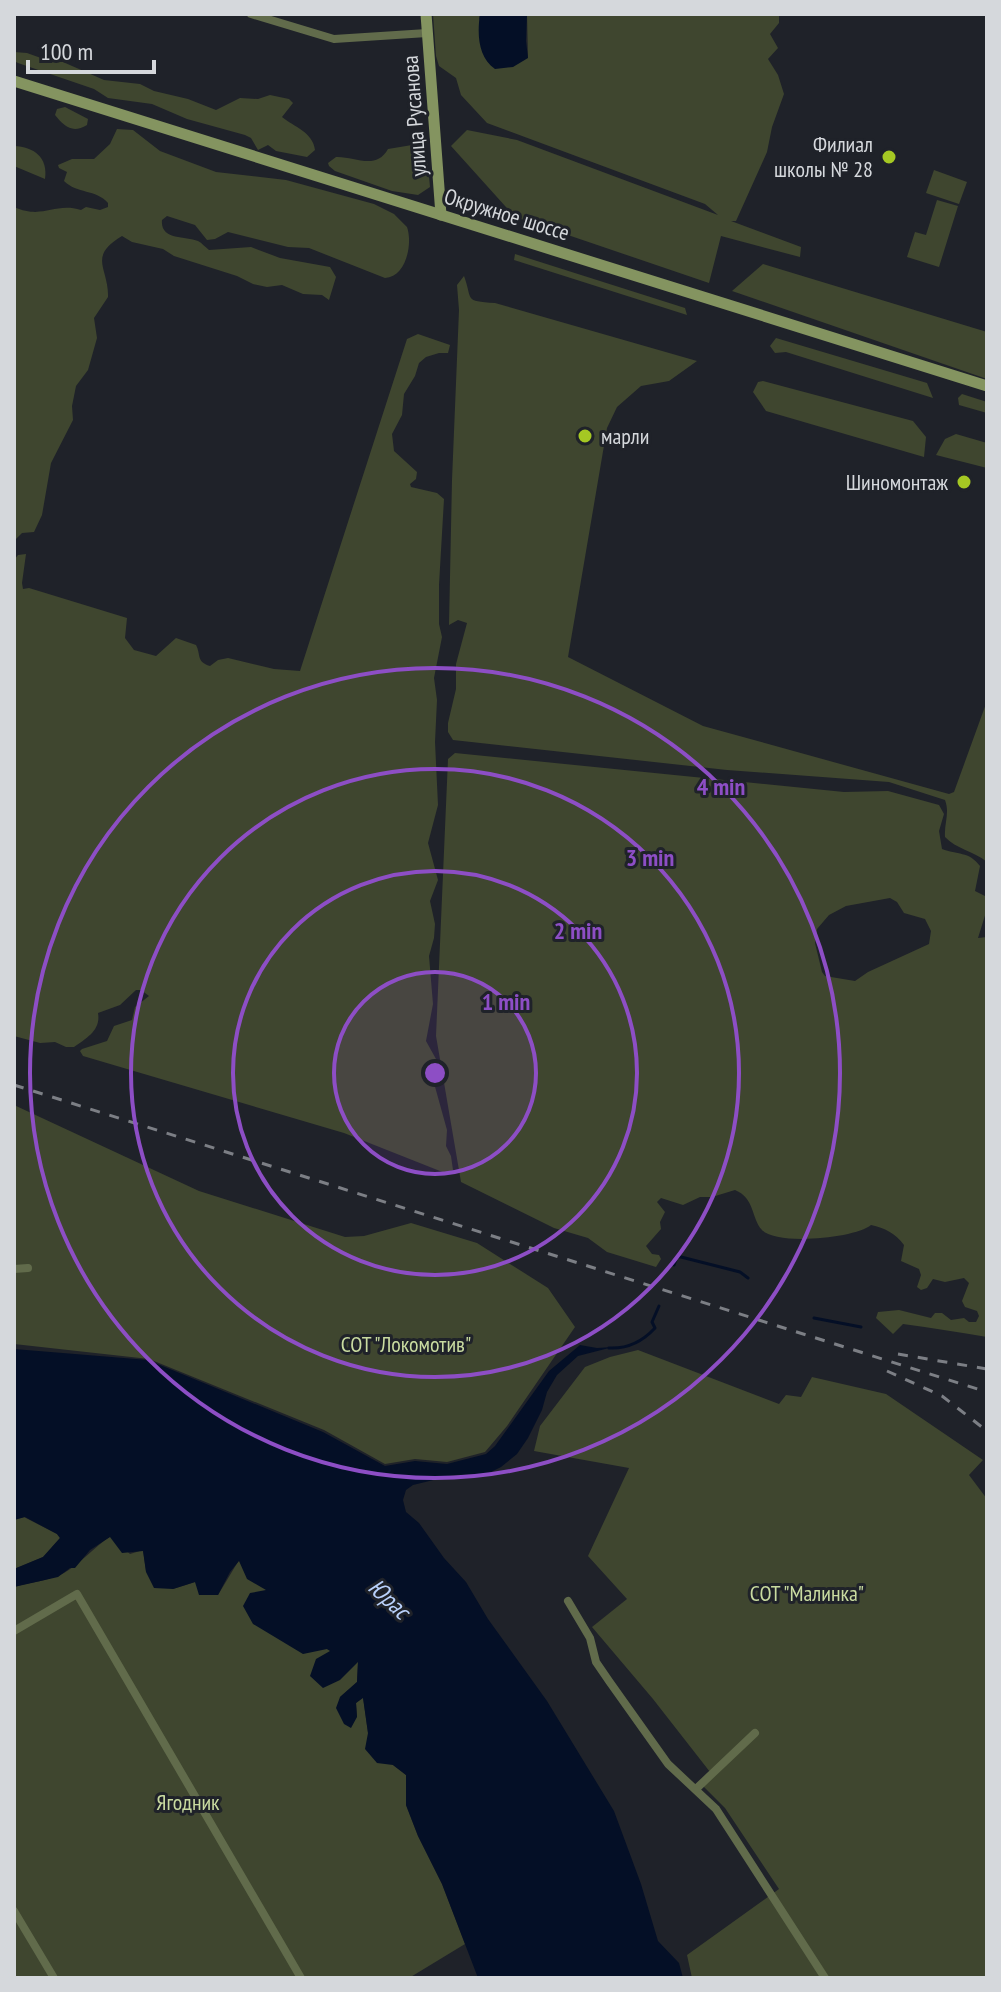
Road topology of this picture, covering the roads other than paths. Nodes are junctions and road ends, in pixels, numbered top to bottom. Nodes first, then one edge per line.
1 (251, 14) edge
2 (426, 14) edge
3 (427, 33) junction
4 (14, 81) edge
5 (441, 215) junction
6 (987, 386) edge
7 (28, 1268) dead end
8 (14, 1269) edge
9 (568, 1601) dead end
10 (14, 1631) edge
11 (755, 1733) dead end
12 (697, 1788) junction
13 (14, 1911) edge
14 (54, 1978) edge
15 (301, 1978) edge
16 (825, 1978) edge

1 - 3 street
2 - 3 main road, улица Русанова
3 - 5 main road, улица Русанова
4 - 5 main road, Окружное шоссе
5 - 6 main road, Окружное шоссе
7 - 8 street
9 - 12 street
10 - 15 street
11 - 12 street
12 - 16 street
13 - 14 street

